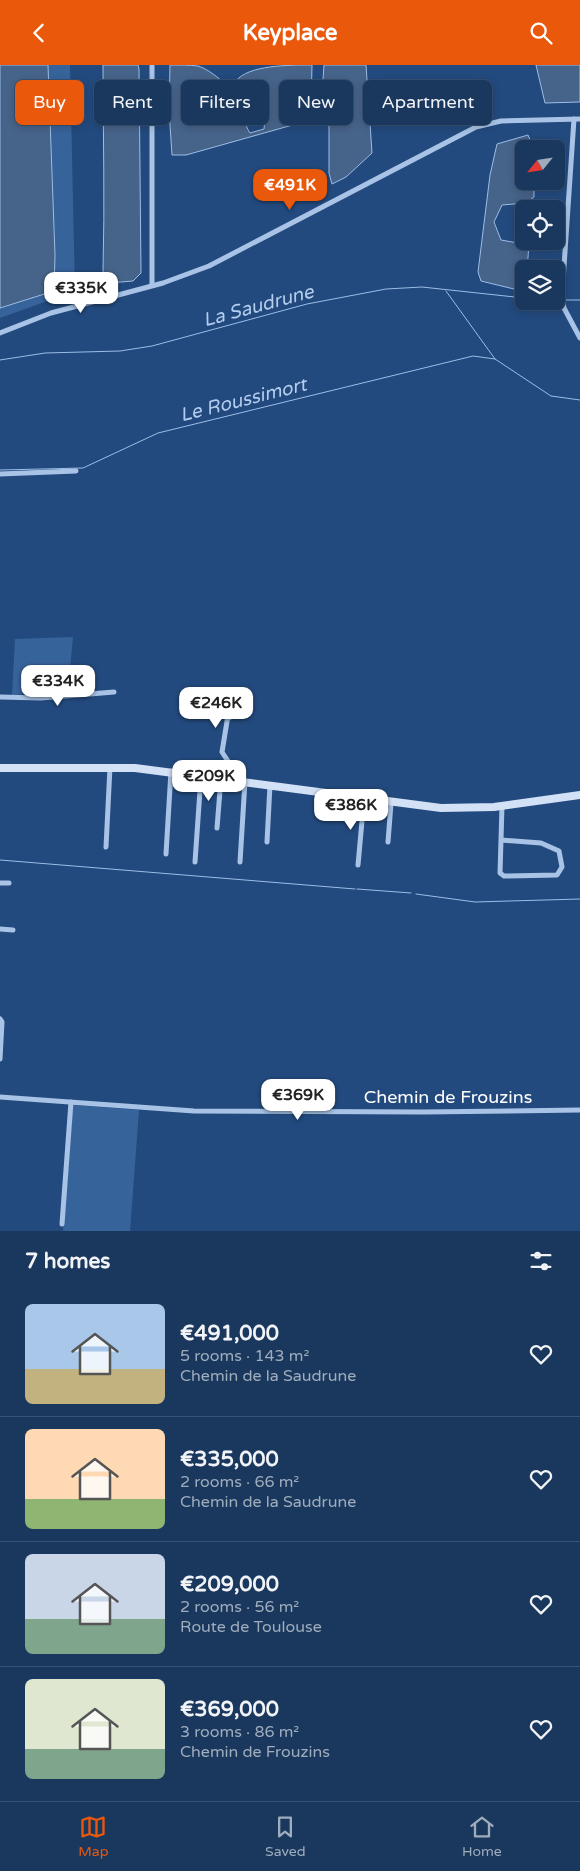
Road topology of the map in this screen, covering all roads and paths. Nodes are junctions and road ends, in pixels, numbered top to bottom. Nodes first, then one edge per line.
1 (152, 65) edge
2 (577, 119) edge
3 (152, 285) junction
4 (0, 333) edge
5 (580, 338) edge
6 (76, 471) dead end
7 (0, 474) edge
8 (232, 691) junction
9 (114, 692) dead end
10 (0, 697) edge
11 (189, 705) dead end
12 (228, 718) junction
13 (110, 767) junction
14 (0, 768) edge
15 (171, 771) junction
16 (201, 775) junction
17 (221, 778) junction
18 (234, 780) junction
19 (245, 781) junction
20 (270, 785) junction
21 (580, 795) edge
22 (364, 799) junction
23 (391, 803) junction
24 (502, 806) junction
25 (216, 828) dead end
26 (501, 840) junction
27 (267, 842) dead end
28 (388, 842) dead end
29 (106, 847) dead end
30 (166, 854) dead end
31 (195, 862) dead end
32 (240, 862) dead end
33 (358, 865) dead end
34 (0, 883) edge
35 (9, 883) dead end
36 (0, 929) edge
37 (12, 930) dead end
38 (0, 1019) edge
39 (0, 1059) edge
40 (0, 1097) edge
41 (71, 1102) junction
42 (580, 1110) edge
43 (62, 1224) dead end

1 - 3 street
2 - 3 street
2 - 5 street
3 - 4 street
6 - 7 street
8 - 11 street
8 - 12 street
8 - 12 street
9 - 10 street
12 - 18 street
13 - 14 main road
13 - 15 main road
13 - 29 street
15 - 16 main road
15 - 30 street
16 - 17 main road
16 - 31 street
17 - 18 main road
17 - 25 street
18 - 19 main road
19 - 20 main road
19 - 32 street
20 - 22 main road
20 - 27 street
21 - 24 main road
22 - 23 main road
22 - 33 street
23 - 24 main road
23 - 28 street
24 - 26 street
26 - 26 street
34 - 35 street
36 - 37 street
38 - 39 street
40 - 41 street, Chemin de Frouzins
41 - 42 street, Chemin de Frouzins
41 - 43 street

